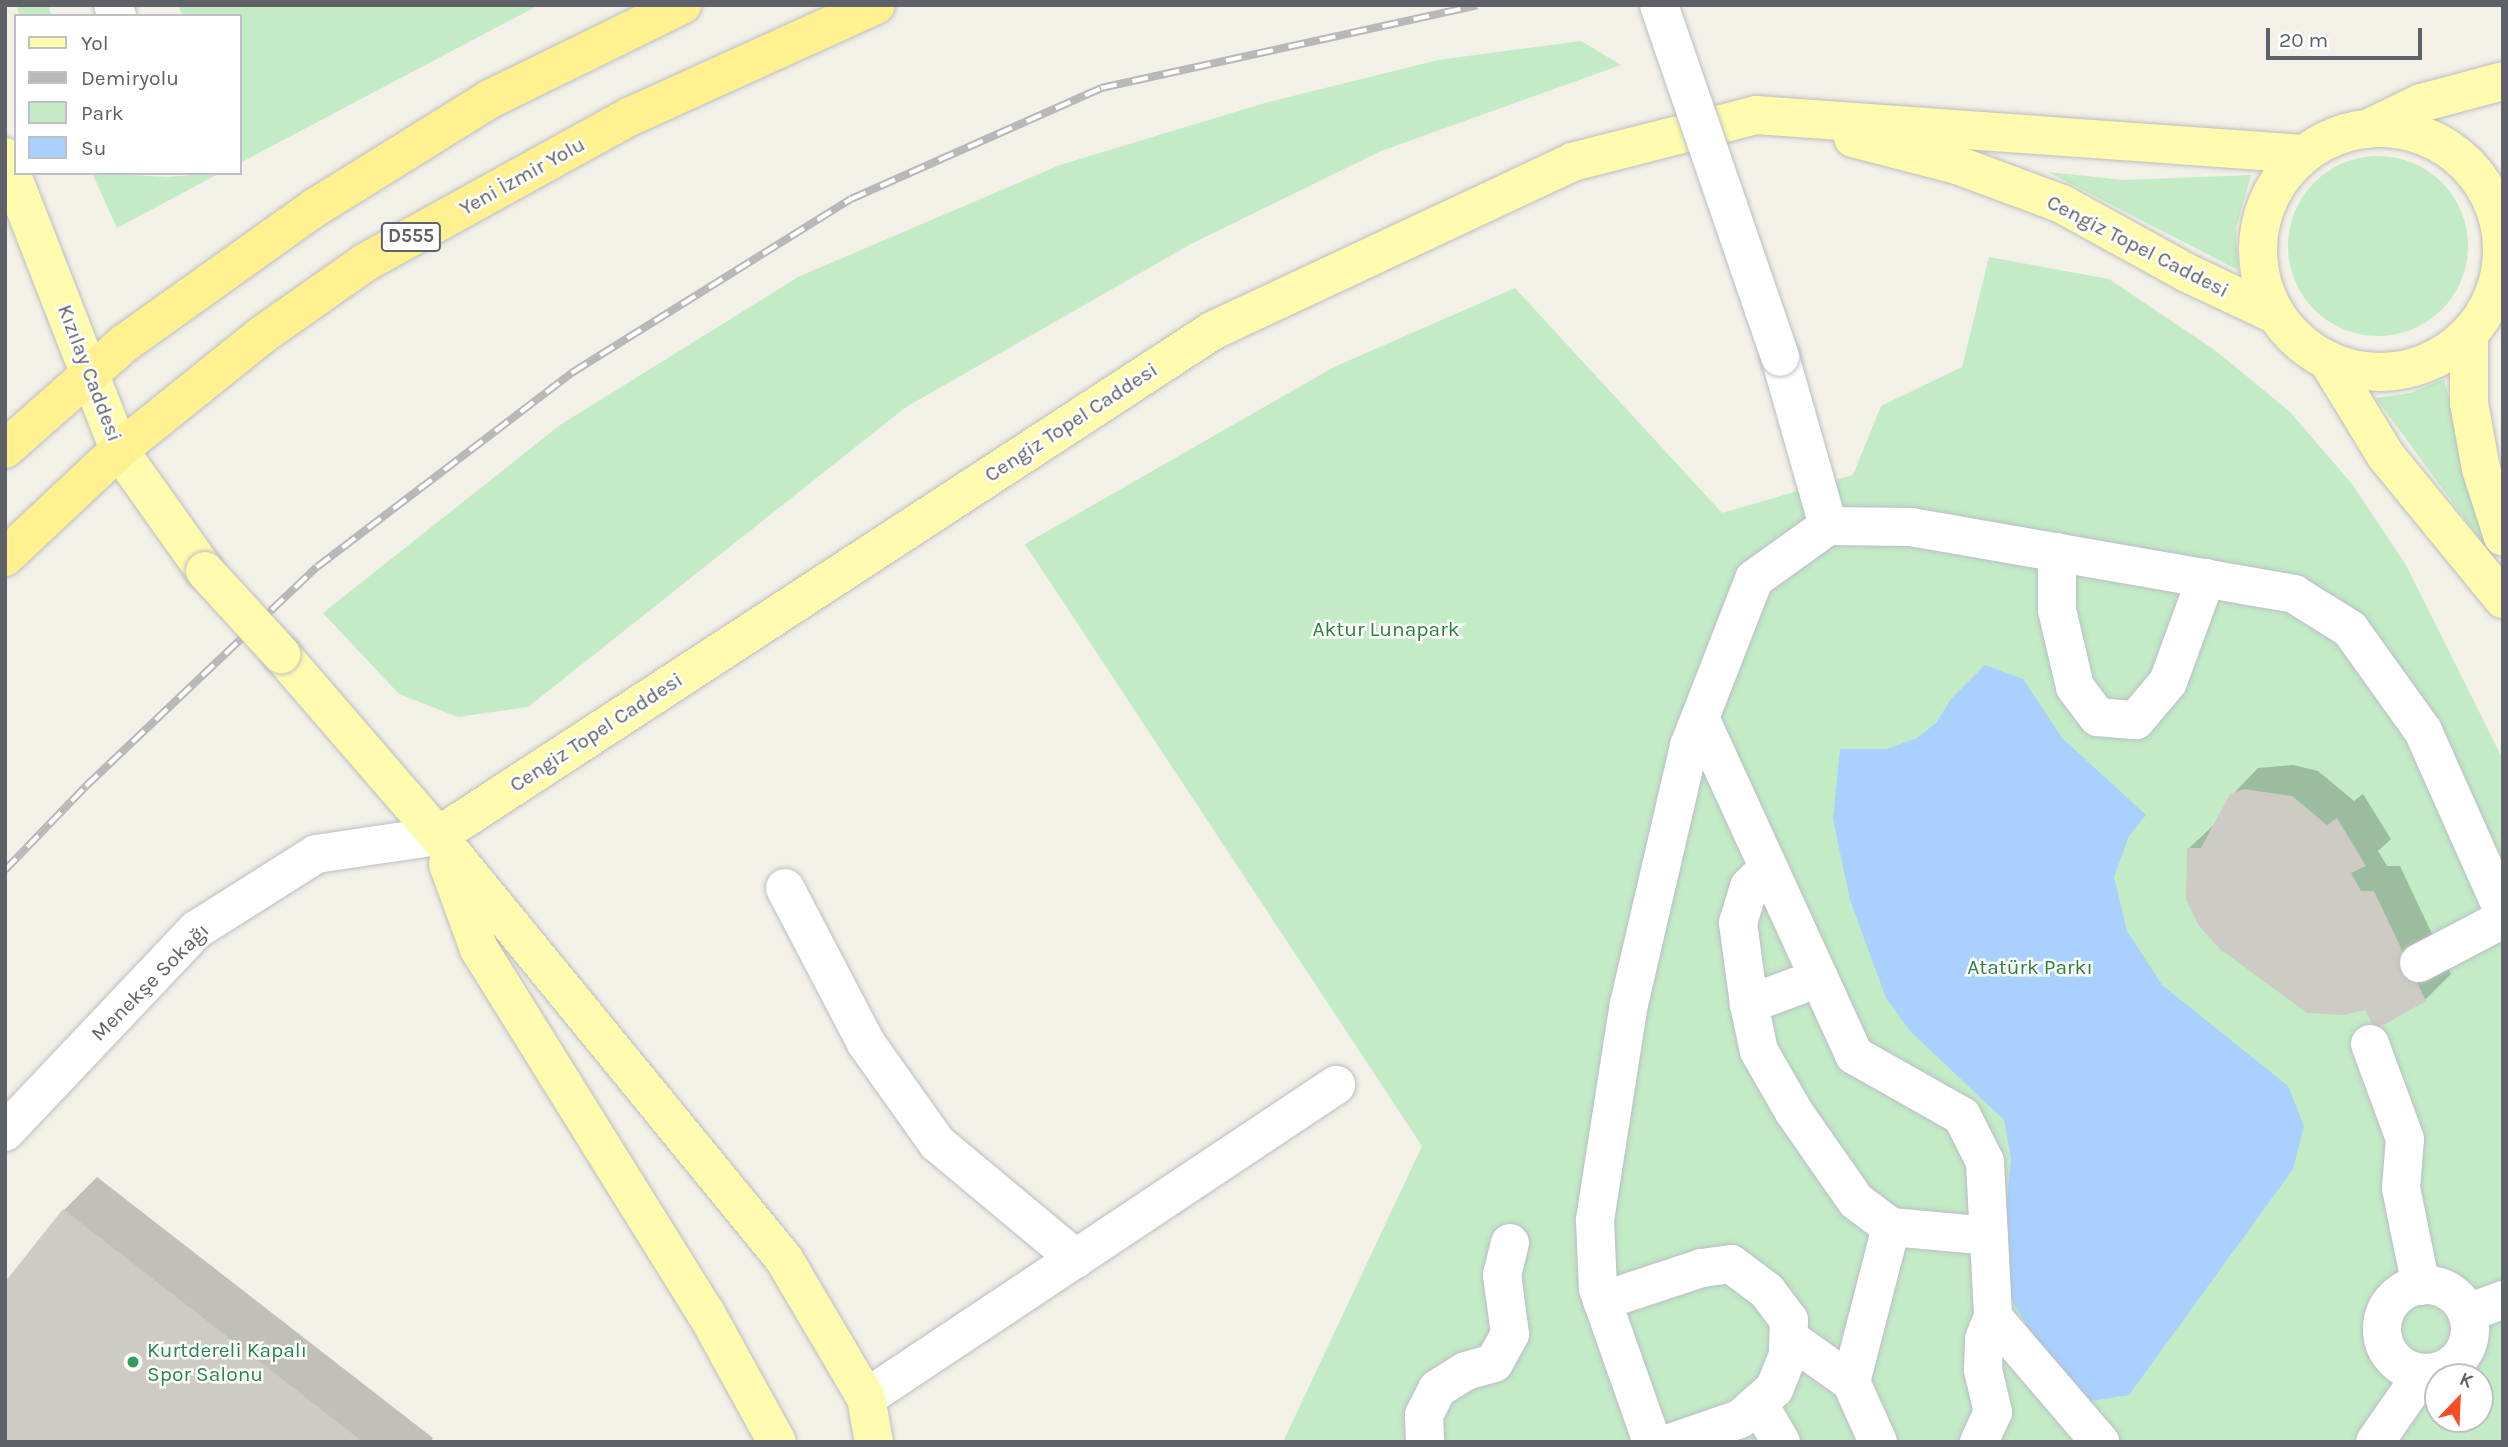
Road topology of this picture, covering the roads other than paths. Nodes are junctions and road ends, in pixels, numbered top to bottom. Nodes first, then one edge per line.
1 (682, 5) edge
2 (876, 5) edge
3 (1659, 5) edge
4 (2503, 80) edge
5 (1756, 115) junction
6 (2367, 129) junction
7 (2304, 154) junction
8 (5, 158) edge
9 (2502, 257) edge
10 (2276, 315) junction
11 (2469, 335) junction
12 (2328, 360) junction
13 (87, 373) junction
14 (5, 449) edge
15 (119, 450) junction
16 (1828, 526) junction
17 (2503, 537) edge
18 (2057, 552) junction
19 (5, 557) edge
20 (2206, 578) junction
21 (2503, 599) edge
22 (1700, 718) junction
23 (438, 836) junction
24 (1768, 868) junction
25 (785, 888) dead end
26 (2503, 911) edge
27 (2503, 919) edge
28 (2419, 963) dead end
29 (1819, 978) junction
30 (1749, 1004) junction
31 (2370, 1044) dead end
32 (1336, 1085) dead end
33 (5, 1132) edge
34 (1891, 1227) junction
35 (1989, 1236) junction
36 (1510, 1243) dead end
37 (1076, 1259) junction
38 (2421, 1286) junction
39 (2503, 1300) edge
40 (1602, 1301) junction
41 (2467, 1312) junction
42 (1993, 1317) junction
43 (1789, 1338) junction
44 (2423, 1373) junction
45 (1851, 1382) junction
46 (866, 1398) junction
47 (1758, 1403) junction
48 (1724, 1434) edge
49 (777, 1442) edge
50 (874, 1442) edge
51 (1425, 1442) edge
52 (1652, 1442) edge
53 (1673, 1442) edge
54 (1781, 1442) edge
55 (1878, 1442) edge
56 (1979, 1442) edge
57 (2100, 1442) edge
58 (2375, 1442) edge

1 - 13 highway
2 - 15 highway, Yeni İzmir Yolu / D555
3 - 16 street, bridge
4 - 6 main road
5 - 7 main road, Cengiz Topel Caddesi
5 - 10 main road, Cengiz Topel Caddesi
5 - 23 main road, Cengiz Topel Caddesi
6 - 7 main road, Cengiz Topel Caddesi
6 - 9 main road, Cengiz Topel Caddesi
7 - 10 main road, Cengiz Topel Caddesi
8 - 13 main road, Kızılay Caddesi
9 - 11 main road, Cengiz Topel Caddesi
10 - 12 main road, Cengiz Topel Caddesi
11 - 12 main road, Cengiz Topel Caddesi
11 - 17 main road, Cengiz Topel Caddesi
12 - 21 main road, Cengiz Topel Caddesi
13 - 14 highway
13 - 15 main road, Kızılay Caddesi
15 - 19 highway, Yeni İzmir Yolu / D555
15 - 23 main road, Kızılay Caddesi, bridge
16 - 18 street
16 - 22 street
18 - 20 street
18 - 20 street
20 - 26 street
22 - 24 street
22 - 40 street
23 - 33 street, Menekşe Sokağı
23 - 46 main road, Kızılay Caddesi
23 - 49 main road
24 - 29 street
24 - 30 street
25 - 37 street
27 - 28 street
29 - 30 street
29 - 35 street
30 - 34 street
31 - 38 street
32 - 37 street
34 - 35 street
34 - 45 street
35 - 42 street
36 - 51 street
37 - 46 street
38 - 41 street
38 - 44 street
39 - 41 street
40 - 43 street
40 - 52 street
41 - 44 street
42 - 56 street
42 - 57 street
43 - 45 street
43 - 47 street
44 - 58 street
45 - 55 street
46 - 50 main road
47 - 48 street
47 - 54 street
48 - 53 street

